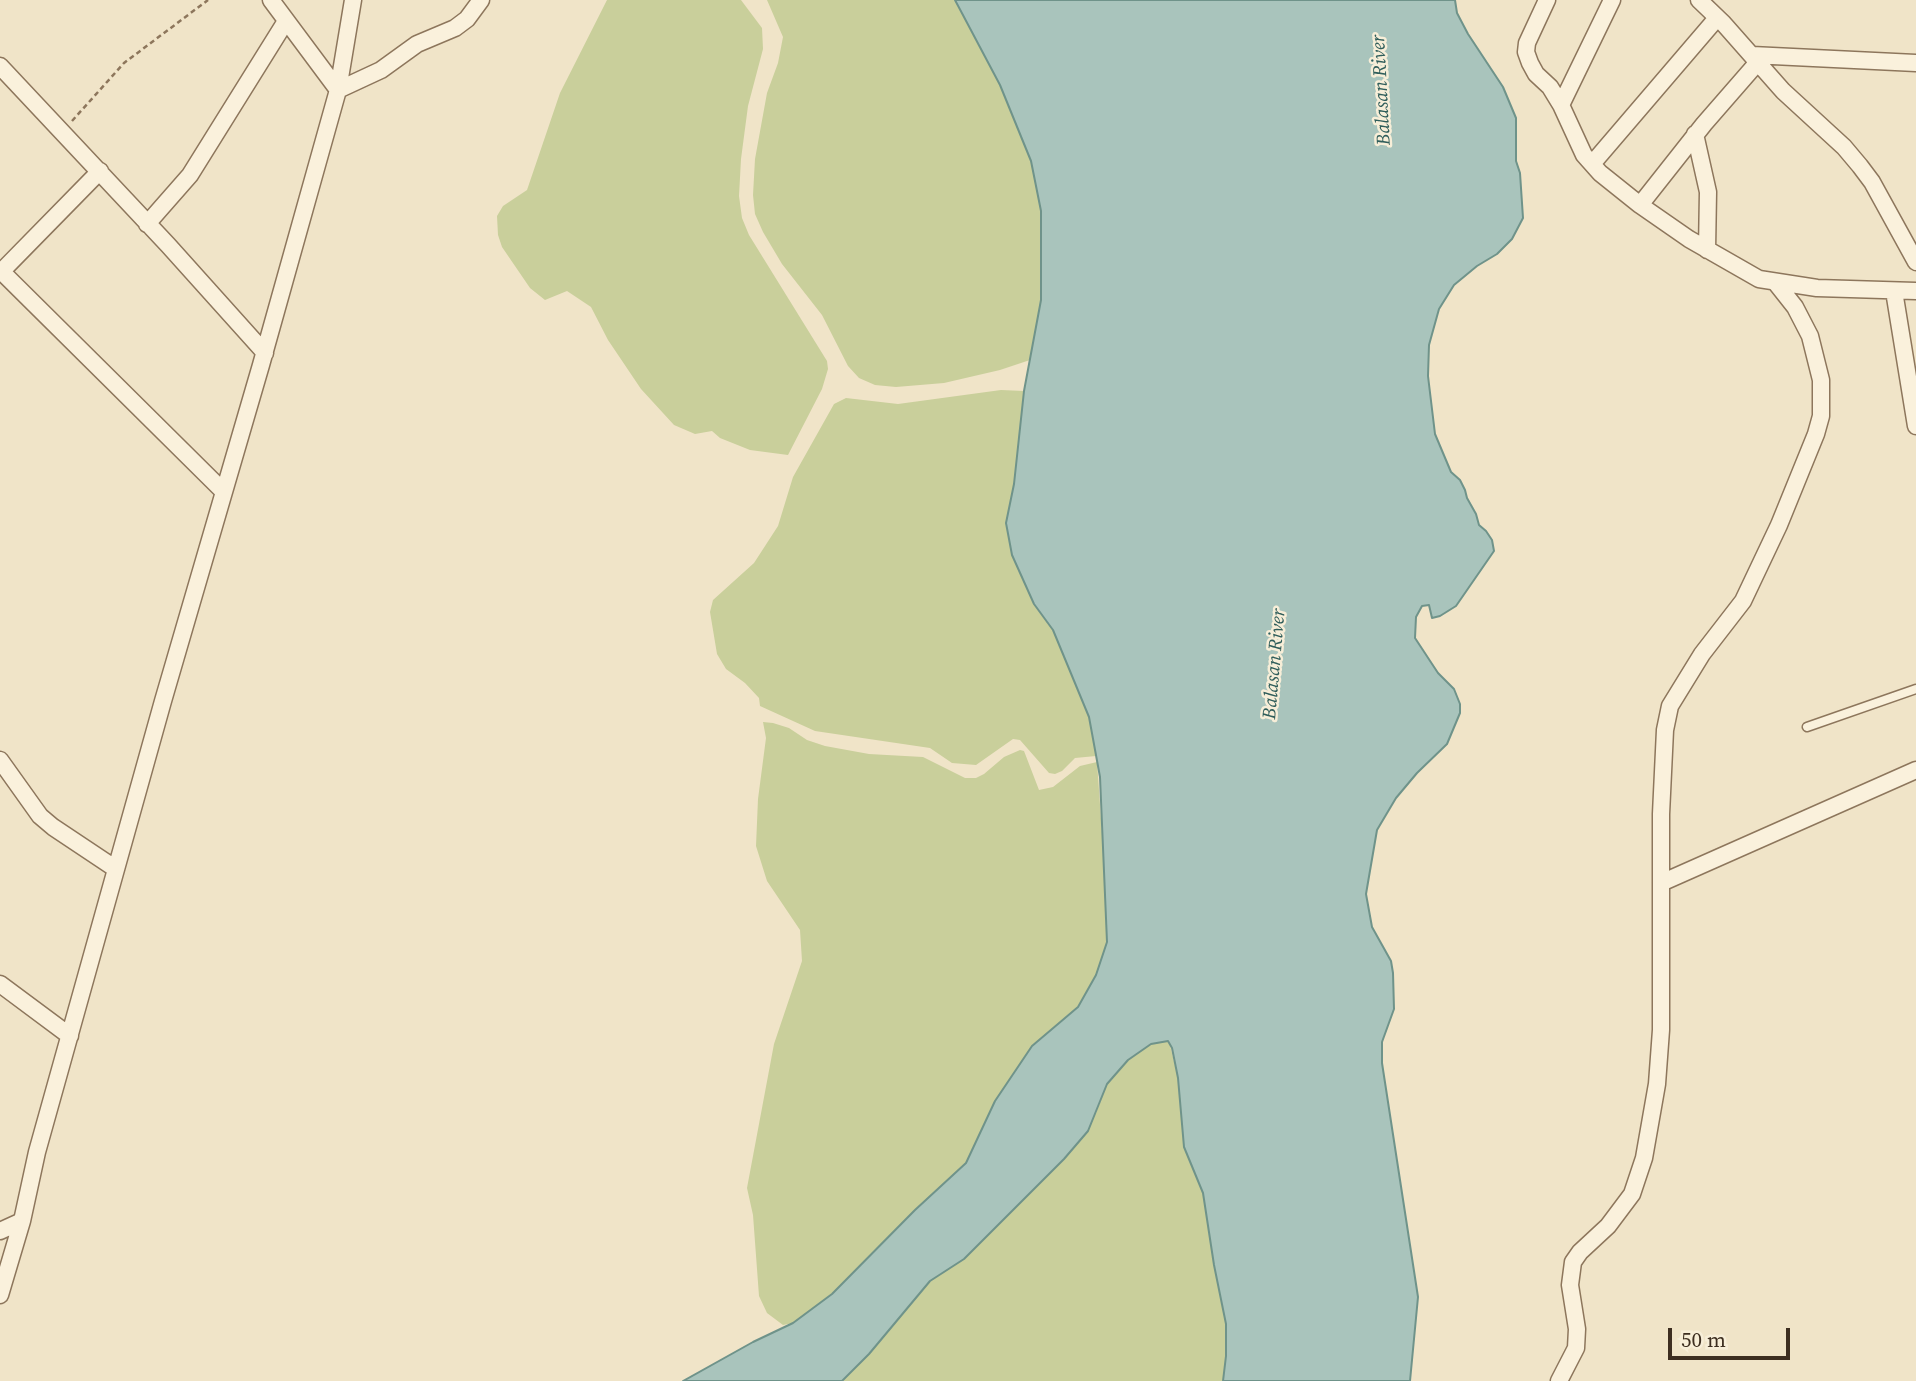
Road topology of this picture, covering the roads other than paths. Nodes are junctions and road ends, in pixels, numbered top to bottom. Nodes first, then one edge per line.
1 (271, 0) edge
2 (353, 0) edge
3 (481, 0) edge
4 (1547, 0) edge
5 (1612, 0) edge
6 (1699, 0) edge
7 (1717, 18) junction
8 (286, 21) junction
9 (1755, 59) junction
10 (1916, 63) edge
11 (0, 66) edge
12 (338, 90) junction
13 (1561, 106) junction
14 (1695, 134) junction
15 (1592, 164) junction
16 (100, 171) junction
17 (1640, 205) junction
18 (147, 224) junction
19 (1707, 250) junction
20 (1916, 262) edge
21 (1, 272) edge
22 (1776, 283) junction
23 (1894, 291) junction
24 (1916, 291) edge
25 (265, 353) junction
26 (1916, 426) edge
27 (224, 492) junction
28 (1916, 689) edge
29 (1807, 727) dead end
30 (0, 760) edge
31 (1916, 770) edge
32 (116, 869) junction
33 (1661, 883) junction
34 (0, 984) edge
35 (70, 1036) junction
36 (22, 1221) junction
37 (0, 1231) edge
38 (0, 1295) edge
39 (1559, 1381) edge

1 - 8 street
2 - 12 street
3 - 12 street
4 - 13 street
5 - 13 street
6 - 7 street
7 - 9 street
7 - 15 street
8 - 12 street
8 - 18 street
9 - 10 street
9 - 14 street
9 - 20 street
11 - 16 street
12 - 25 street
13 - 15 street
14 - 17 street
14 - 19 street
15 - 17 street
16 - 18 street
16 - 21 street
17 - 19 street
18 - 25 street
19 - 22 street
21 - 27 street
22 - 23 street
22 - 33 street
23 - 24 street
23 - 26 street
25 - 27 street
27 - 32 street
28 - 29 lane
30 - 32 street
31 - 33 street
32 - 35 street
33 - 39 street
34 - 35 street
35 - 36 street
36 - 37 street
36 - 38 street

